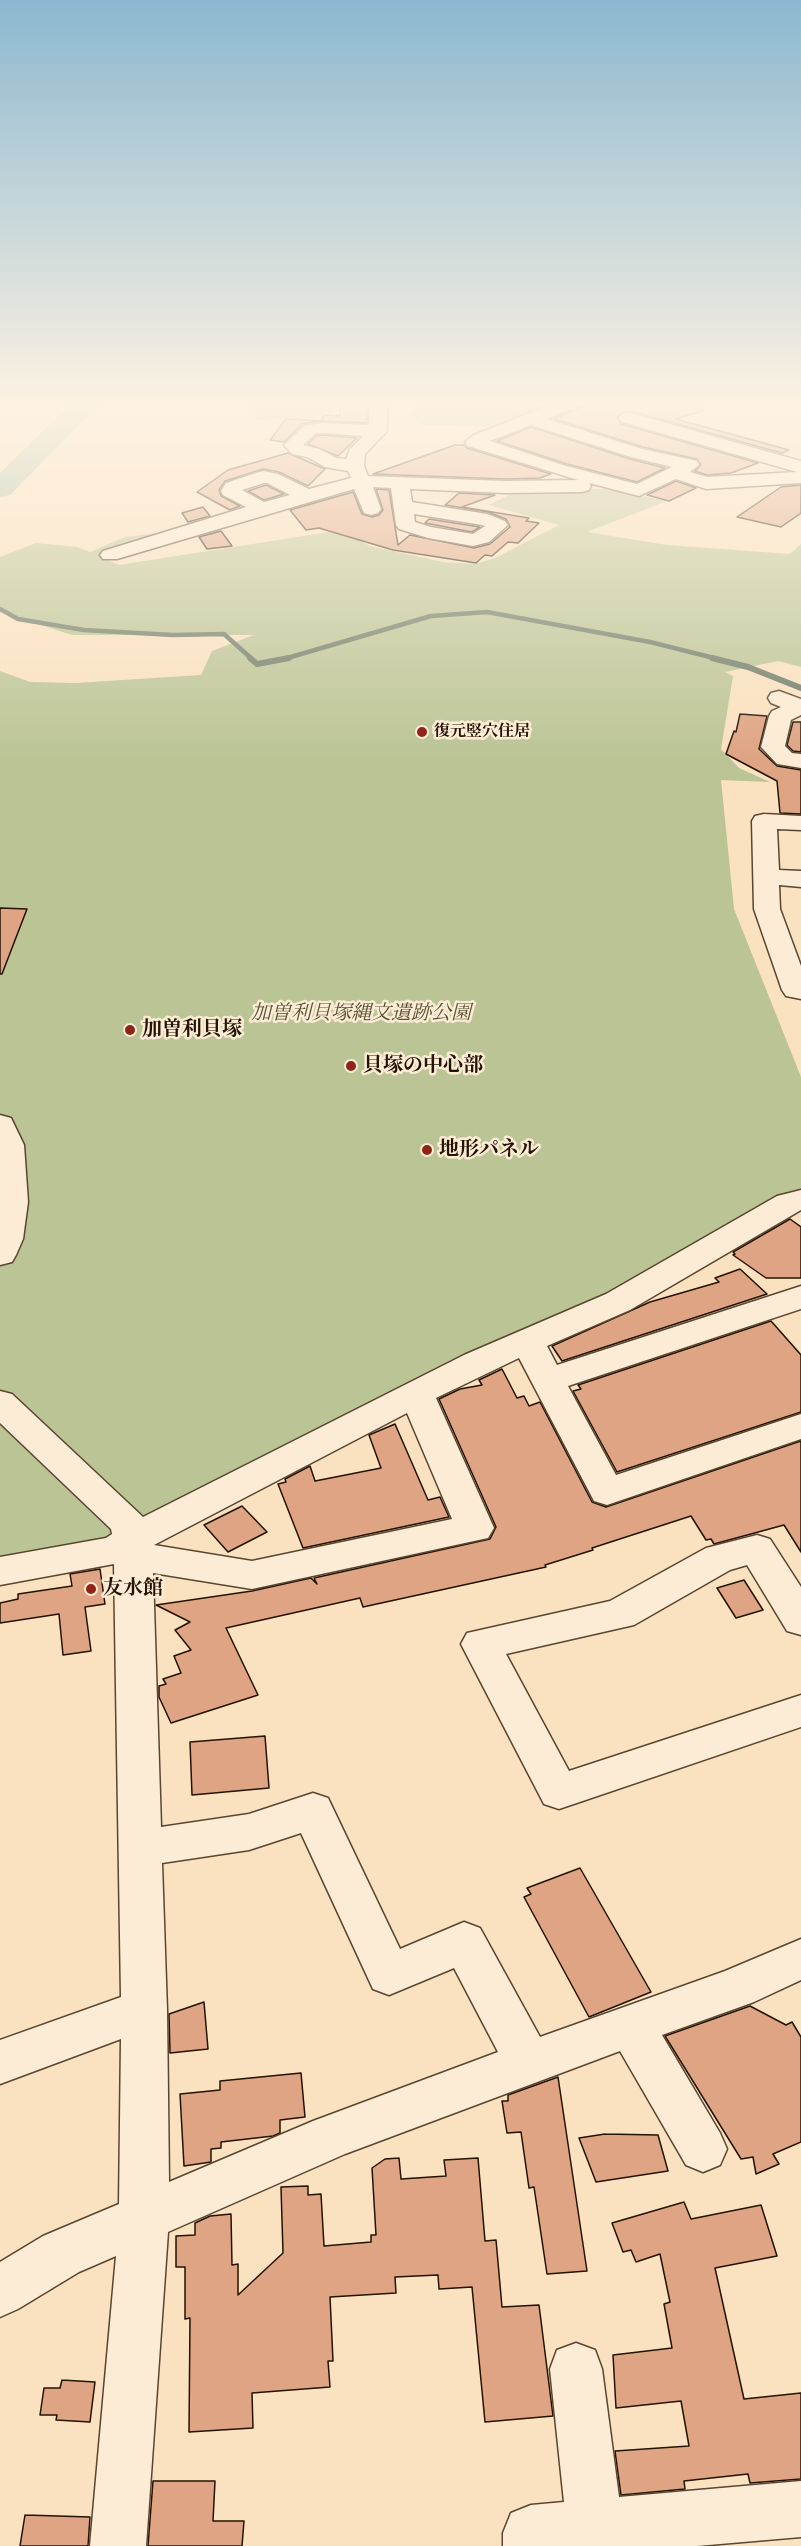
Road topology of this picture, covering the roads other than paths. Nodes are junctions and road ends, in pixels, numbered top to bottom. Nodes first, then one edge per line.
1 (210, 524) edge
2 (110, 555) dead end
3 (779, 698) dead end
4 (801, 707) edge
5 (801, 761) edge
6 (801, 823) edge
7 (767, 878) junction
8 (801, 879) edge
9 (801, 991) edge
10 (0, 1124) edge
11 (794, 1201) edge
12 (0, 1255) edge
13 (801, 1297) edge
14 (527, 1341) junction
15 (549, 1380) junction
16 (416, 1394) junction
17 (0, 1403) edge
18 (801, 1426) edge
19 (134, 1549) junction
20 (0, 1571) edge
21 (801, 1620) edge
22 (801, 1711) edge
23 (141, 1848) junction
24 (801, 1959) edge
25 (144, 2010) junction
26 (632, 2027) junction
27 (0, 2062) edge
28 (529, 2063) junction
29 (703, 2149) dead end
30 (144, 2216) junction
31 (0, 2290) edge
32 (576, 2368) dead end
33 (801, 2509) edge
34 (595, 2527) junction
35 (117, 2546) edge
36 (531, 2546) edge

1 - 2 street
3 - 4 street
4 - 5 street
6 - 7 street
7 - 8 street
7 - 9 street
10 - 12 street
11 - 14 street
13 - 15 street
14 - 15 street
14 - 16 street
15 - 18 street
16 - 19 street
16 - 19 street
17 - 19 street
19 - 20 street
19 - 23 street
21 - 22 street
23 - 25 street
23 - 28 street
24 - 26 street
25 - 27 street
25 - 30 street
26 - 28 street
26 - 29 street
28 - 30 street
30 - 31 street
30 - 35 street
32 - 34 street
33 - 34 street
34 - 36 street

